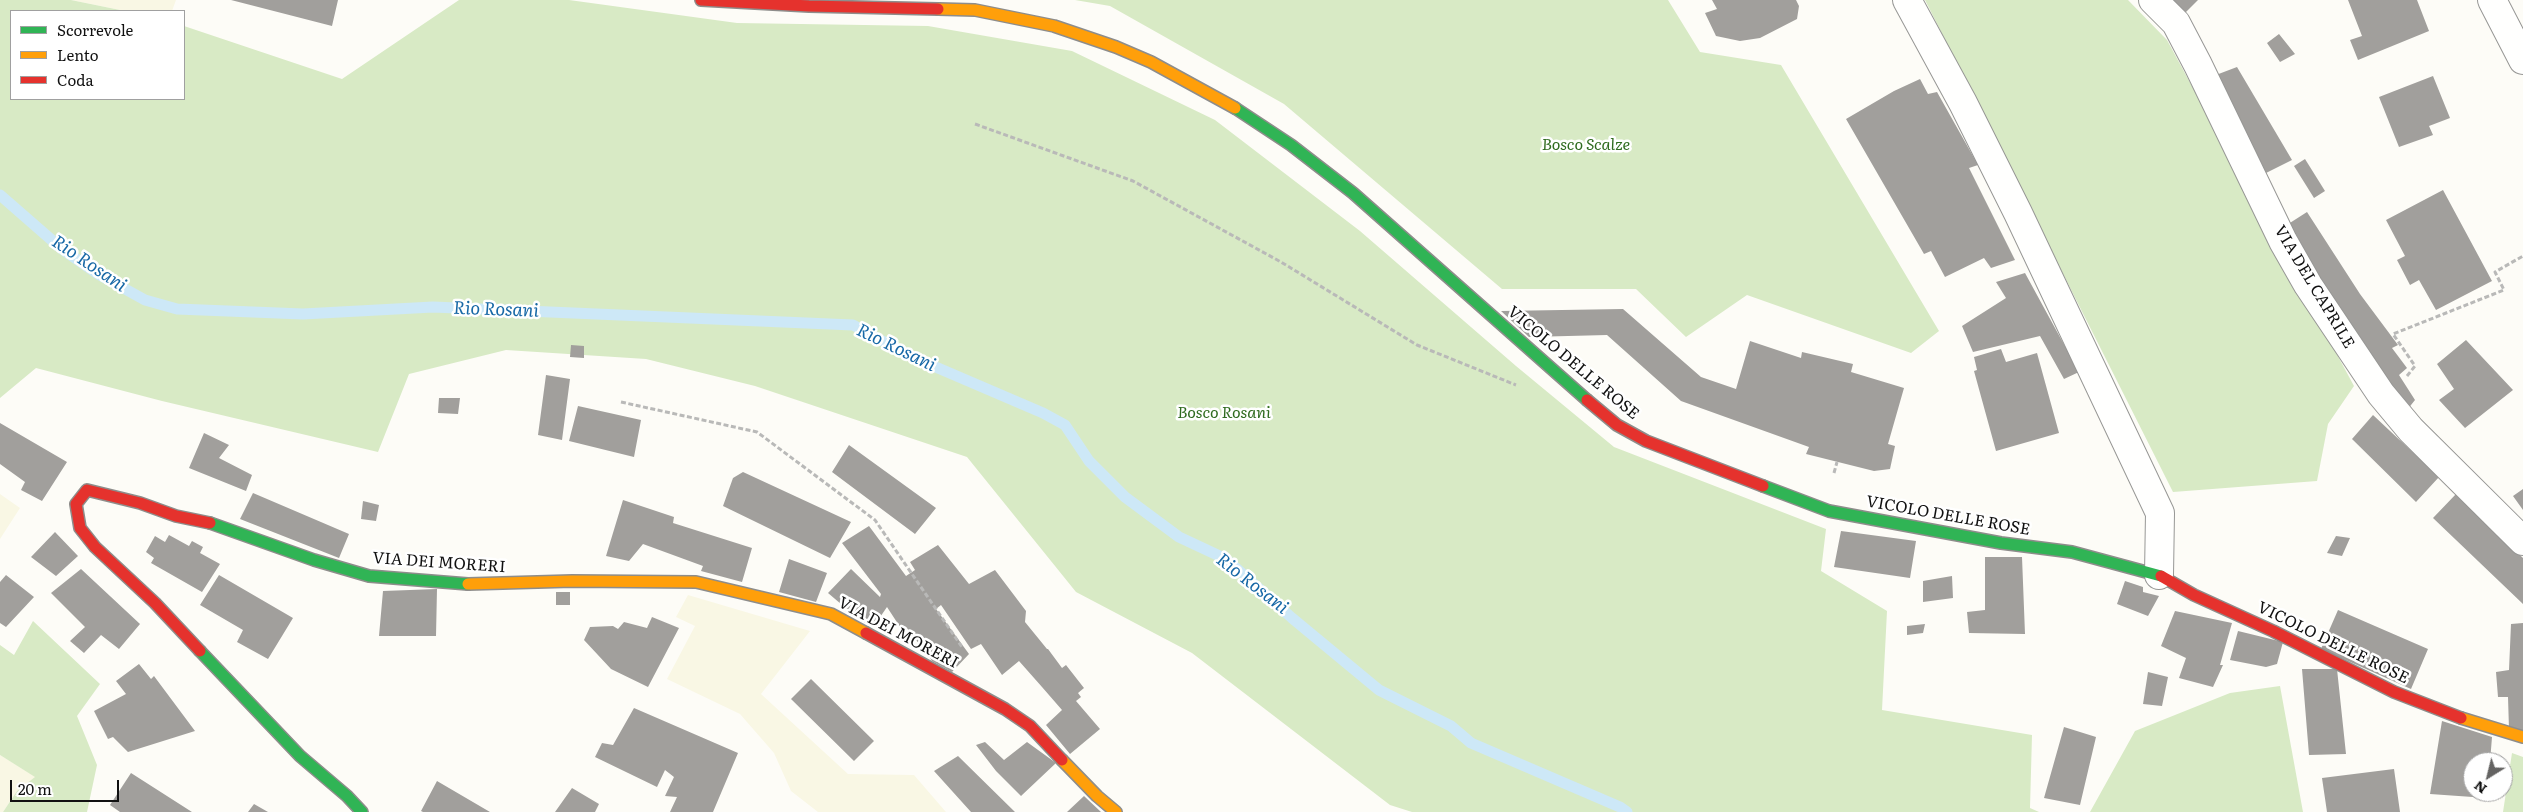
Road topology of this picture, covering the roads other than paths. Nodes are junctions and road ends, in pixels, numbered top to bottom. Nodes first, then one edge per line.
1 (701, 0) edge
2 (1906, 0) edge
3 (2153, 0) edge
4 (2492, 0) edge
5 (2523, 60) edge
6 (2523, 541) edge
7 (2159, 575) junction
8 (2523, 737) edge
9 (362, 812) edge
10 (1116, 812) edge

1 - 7 street, VICOLO DELLE ROSE
2 - 7 street
3 - 6 street, VIA DEL CAPRILE
4 - 5 street
7 - 8 street, VICOLO DELLE ROSE
9 - 10 street, VIA DEI MORERI

